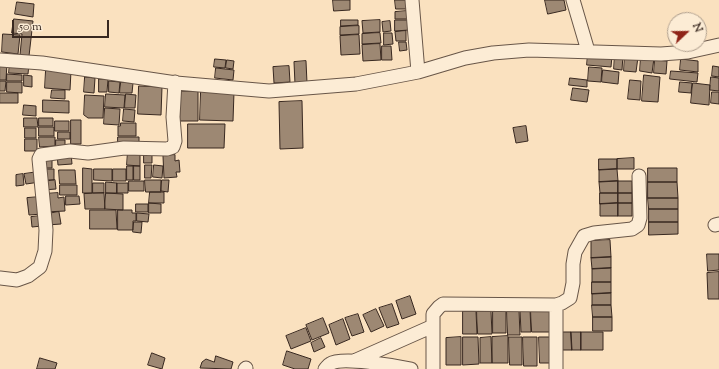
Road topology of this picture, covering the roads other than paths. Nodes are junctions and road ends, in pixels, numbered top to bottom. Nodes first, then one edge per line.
1 (412, 0) edge
2 (573, 0) edge
3 (719, 45) edge
4 (588, 51) junction
5 (0, 60) edge
6 (418, 72) junction
7 (175, 82) junction
8 (639, 176) dead end
9 (0, 278) edge
10 (556, 305) junction
11 (433, 326) junction
12 (352, 362) junction
13 (326, 369) edge
14 (411, 369) edge
15 (433, 369) edge
16 (556, 369) edge

1 - 6 street
2 - 4 street
3 - 4 street
4 - 6 street
5 - 7 street
6 - 7 street
7 - 9 street
8 - 10 street
10 - 11 street
10 - 16 street
11 - 12 street
11 - 15 street
12 - 13 street
12 - 14 street

